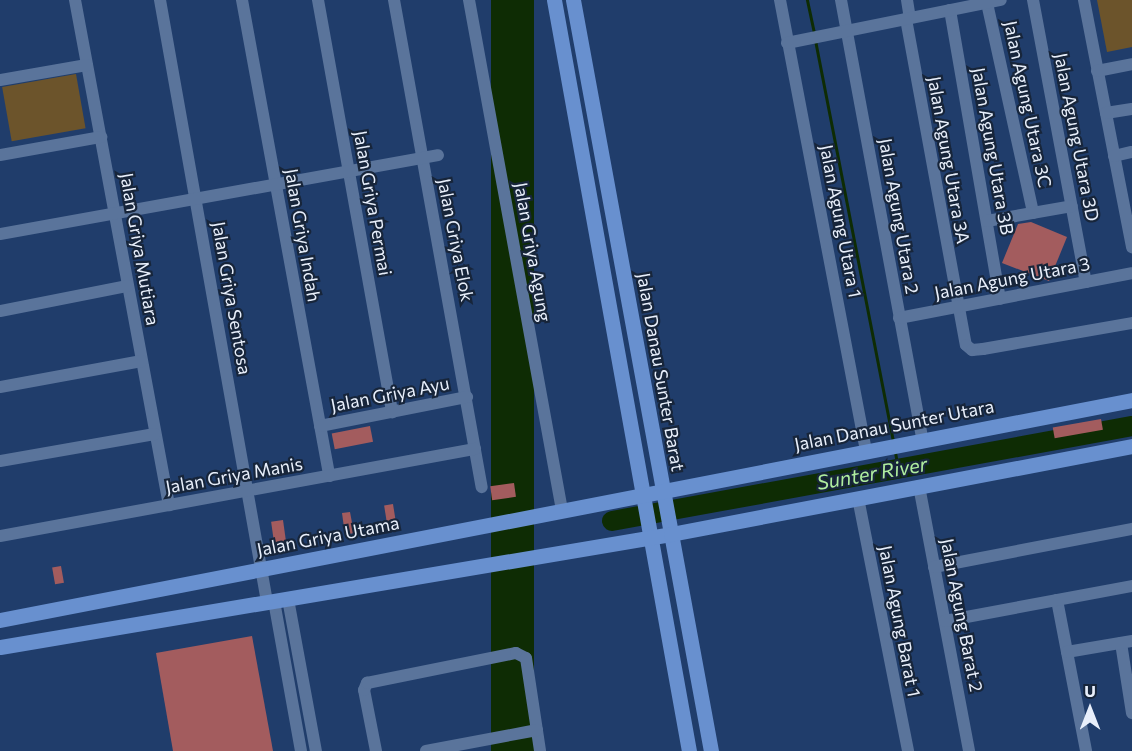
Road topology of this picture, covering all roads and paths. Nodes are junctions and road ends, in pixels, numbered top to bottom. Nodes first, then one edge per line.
1 (75, 0) edge
2 (160, 0) edge
3 (242, 0) edge
4 (318, 0) edge
5 (394, 0) edge
6 (469, 0) edge
7 (554, 0) edge
8 (573, 0) edge
9 (780, 0) edge
10 (841, 0) edge
11 (907, 0) edge
12 (1001, 0) edge
13 (1033, 0) edge
14 (1084, 0) edge
15 (987, 3) junction
16 (954, 6) edge
17 (908, 18) junction
18 (846, 30) junction
19 (787, 43) junction
20 (1132, 64) edge
21 (87, 65) junction
22 (1098, 71) junction
23 (0, 80) edge
24 (1132, 109) edge
25 (1106, 113) junction
26 (100, 137) junction
27 (1132, 152) edge
28 (0, 155) edge
29 (438, 155) dead end
30 (1114, 156) junction
31 (422, 158) junction
32 (349, 171) junction
33 (276, 184) junction
34 (196, 198) junction
35 (1072, 206) junction
36 (1128, 206) edge
37 (115, 213) junction
38 (1033, 213) junction
39 (612, 215) junction
40 (592, 219) junction
41 (987, 221) junction
42 (0, 234) edge
43 (1132, 247) edge
44 (1132, 273) edge
45 (1086, 282) junction
46 (128, 286) junction
47 (1000, 299) junction
48 (957, 307) junction
49 (0, 311) edge
50 (899, 318) junction
51 (1132, 323) edge
52 (142, 361) junction
53 (0, 387) edge
54 (467, 398) junction
55 (1132, 400) edge
56 (392, 412) junction
57 (320, 426) junction
58 (156, 434) junction
59 (915, 440) junction
60 (1132, 446) edge
61 (475, 449) junction
62 (872, 449) junction
63 (0, 461) edge
64 (328, 476) junction
65 (916, 486) junction
66 (482, 487) dead end
67 (249, 490) junction
68 (664, 494) junction
69 (858, 498) junction
70 (644, 499) junction
71 (169, 505) junction
72 (569, 509) junction
73 (670, 527) junction
74 (1132, 529) edge
75 (646, 534) junction
76 (0, 536) edge
77 (934, 567) junction
78 (261, 568) junction
79 (1132, 586) edge
80 (1057, 600) junction
81 (276, 601) junction
82 (0, 620) edge
83 (945, 621) junction
84 (1127, 642) edge
85 (0, 647) edge
86 (1067, 652) junction
87 (1132, 713) edge
88 (537, 729) junction
89 (301, 751) edge
90 (316, 751) edge
91 (376, 751) edge
92 (426, 751) edge
93 (540, 751) edge
94 (688, 751) edge
95 (711, 751) edge
96 (908, 751) edge
97 (969, 751) edge
98 (1086, 751) edge

1 - 21 street, Jalan Griya Mutiara
2 - 34 street, Jalan Griya Sentosa
3 - 33 street, Jalan Griya Indah
4 - 32 street, Jalan Griya Permai
5 - 31 street, Jalan Griya Elok
6 - 72 street, Jalan Griya Agung
7 - 40 main road
8 - 39 main road, Jalan Danau Sunter Barat
9 - 19 street, Jalan Agung Utara 1
10 - 18 street, Jalan Agung Utara 2
11 - 17 street, Jalan Agung Utara 3A
12 - 15 street
13 - 35 street, Jalan Agung Utara 3D
14 - 22 street
15 - 16 street
15 - 38 street, Jalan Agung Utara 3C
16 - 17 street
16 - 41 street, Jalan Agung Utara 3B
17 - 18 street
17 - 48 street, Jalan Agung Utara 3A
18 - 19 street
18 - 50 street, Jalan Agung Utara 2
19 - 62 street, Jalan Agung Utara 1
20 - 22 street
21 - 23 street
21 - 26 street, Jalan Griya Mutiara
22 - 25 street
24 - 25 street
25 - 30 street
26 - 28 street
26 - 37 street, Jalan Griya Mutiara
27 - 30 street
29 - 31 street
30 - 36 street
31 - 32 street
31 - 54 street, Jalan Griya Elok
32 - 33 street
32 - 56 street, Jalan Griya Permai
33 - 34 street
33 - 57 street, Jalan Griya Indah
34 - 37 street
34 - 67 street, Jalan Griya Sentosa
35 - 38 street
35 - 45 street, Jalan Agung Utara 3D
36 - 43 street
37 - 42 street
37 - 46 street, Jalan Griya Mutiara
38 - 41 street
39 - 40 main road
39 - 68 main road, Jalan Danau Sunter Barat
40 - 70 main road
41 - 47 street, Jalan Agung Utara 3B
44 - 45 street, Jalan Agung Utara 3
45 - 47 street, Jalan Agung Utara 3
46 - 49 street
46 - 52 street, Jalan Griya Mutiara
47 - 48 street, Jalan Agung Utara 3
48 - 50 street, Jalan Agung Utara 3
48 - 51 street, Jalan Agung Utara 3A
50 - 59 street, Jalan Agung Utara 2
52 - 53 street
52 - 58 street, Jalan Griya Mutiara
54 - 56 street, Jalan Griya Ayu
54 - 61 street, Jalan Griya Elok
55 - 59 main road, Jalan Danau Sunter Utara
56 - 57 street, Jalan Griya Ayu
57 - 64 street, Jalan Griya Indah
58 - 63 street
58 - 71 street, Jalan Griya Mutiara
59 - 62 main road, Jalan Danau Sunter Utara
60 - 65 main road
61 - 64 street, Jalan Griya Manis
61 - 66 street, Jalan Griya Elok
62 - 68 main road, Jalan Danau Sunter Utara
64 - 67 street, Jalan Griya Manis
65 - 69 main road
65 - 77 street, Jalan Agung Barat 2
67 - 71 street, Jalan Griya Manis
67 - 78 street, Jalan Griya Sentosa
68 - 70 main road, Jalan Griya Utama
68 - 73 main road, Jalan Danau Sunter Barat
69 - 73 main road
69 - 96 street, Jalan Agung Barat 1
70 - 72 main road, Jalan Griya Utama
70 - 75 main road
71 - 76 street, Jalan Griya Manis
72 - 78 main road, Jalan Griya Utama
73 - 75 main road
73 - 95 main road, Jalan Danau Sunter Barat
74 - 77 street
75 - 81 main road
75 - 94 main road
77 - 83 street, Jalan Agung Barat 2
78 - 81 street, Jalan Griya Sentosa
78 - 82 main road, Jalan Griya Utama
79 - 80 street
80 - 83 street
80 - 86 street
81 - 85 main road
81 - 89 street
81 - 90 street
83 - 97 street, Jalan Agung Barat 2
84 - 86 street
84 - 87 street
86 - 98 street
88 - 91 street
88 - 92 street
88 - 93 street

